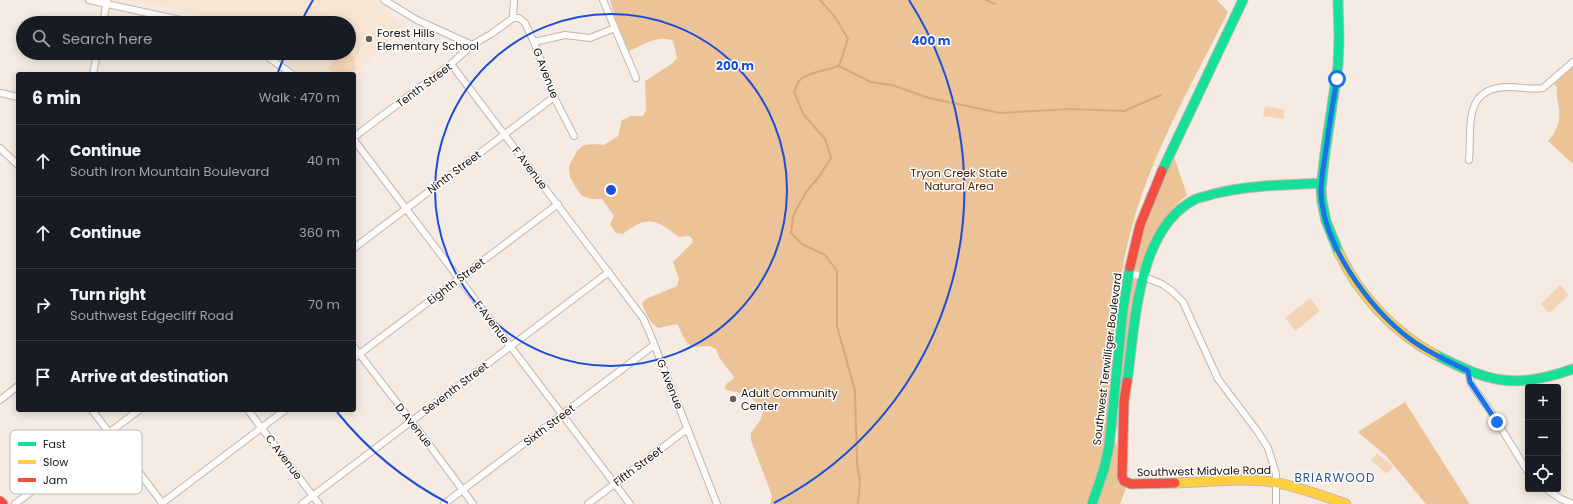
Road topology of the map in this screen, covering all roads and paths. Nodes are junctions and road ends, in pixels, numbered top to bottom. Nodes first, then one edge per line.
1 (89, 0) edge
2 (384, 0) edge
3 (514, 0) edge
4 (603, 0) edge
5 (1243, 0) edge
6 (1338, 0) edge
7 (107, 2) edge
8 (104, 16) edge
9 (165, 16) edge
10 (513, 18) junction
11 (615, 28) junction
12 (534, 42) junction
13 (472, 45) junction
14 (96, 60) edge
15 (272, 60) edge
16 (1573, 62) edge
17 (451, 64) junction
18 (93, 72) edge
19 (289, 72) edge
20 (636, 78) dead end
21 (0, 93) edge
22 (16, 97) edge
23 (554, 97) junction
24 (505, 134) junction
25 (574, 136) dead end
26 (356, 137) edge
27 (356, 142) edge
28 (0, 148) edge
29 (1469, 160) dead end
30 (16, 163) edge
31 (1322, 183) junction
32 (558, 204) junction
33 (406, 208) junction
34 (356, 246) edge
35 (609, 272) junction
36 (1128, 274) junction
37 (1143, 277) junction
38 (459, 279) junction
39 (654, 345) junction
40 (510, 346) junction
41 (357, 356) edge
42 (1573, 369) edge
43 (1468, 371) junction
44 (16, 388) edge
45 (0, 400) edge
46 (94, 412) edge
47 (136, 412) edge
48 (250, 412) edge
49 (282, 412) edge
50 (562, 415) junction
51 (411, 421) junction
52 (262, 428) junction
53 (688, 429) junction
54 (107, 430) edge
55 (112, 430) edge
56 (1525, 467) edge
57 (142, 477) edge
58 (1277, 483) junction
59 (614, 484) junction
60 (462, 491) junction
61 (1550, 492) edge
62 (28, 494) edge
63 (313, 496) junction
64 (0, 501) edge
65 (2, 504) edge
66 (15, 504) edge
67 (162, 504) edge
68 (302, 504) edge
69 (319, 504) edge
70 (444, 504) edge
71 (473, 504) edge
72 (588, 504) edge
73 (630, 504) edge
74 (717, 504) edge
75 (1092, 504) edge
76 (1276, 504) edge
77 (1346, 504) edge
78 (1573, 504) edge

1 - 7 street
2 - 13 street
3 - 10 street
4 - 11 street
5 - 36 street, Southwest Terwilliger Boulevard
6 - 31 street
7 - 8 street
7 - 9 street
10 - 12 street, G Avenue
10 - 13 street, Tenth Street
11 - 12 street
11 - 20 street
12 - 23 street, G Avenue
13 - 17 street, Tenth Street
14 - 18 street
15 - 19 street
16 - 29 street
17 - 24 street, F Avenue
17 - 26 street, Tenth Street
21 - 22 street
23 - 24 street, Ninth Street
23 - 25 street, G Avenue
24 - 32 street, F Avenue
24 - 33 street, Ninth Street
27 - 33 street, E Avenue
28 - 30 street
31 - 37 street
31 - 43 street
32 - 35 street, F Avenue
32 - 38 street, Eighth Street
33 - 34 street, Ninth Street
33 - 38 street, E Avenue
35 - 39 street, G Avenue
35 - 40 street, Seventh Street
36 - 37 street
36 - 75 street, Southwest Terwilliger Boulevard
37 - 58 street
37 - 58 street, Southwest Midvale Road
38 - 40 street, E Avenue
38 - 41 street, Eighth Street
39 - 50 street, Sixth Street
39 - 53 street, G Avenue
40 - 50 street, E Avenue
40 - 51 street, Seventh Street
41 - 51 street, D Avenue
42 - 43 street
43 - 56 street
44 - 45 street
46 - 54 street
47 - 55 street
48 - 52 street, C Avenue
49 - 52 street
50 - 59 street, E Avenue
50 - 60 street, Sixth Street
51 - 60 street, D Avenue
51 - 63 street, Seventh Street
52 - 63 street, C Avenue
52 - 67 street
53 - 59 street, Fifth Street
53 - 74 street, G Avenue
57 - 67 street
58 - 76 street
58 - 77 street, Southwest Midvale Road
59 - 72 street, Fifth Street
59 - 73 street, E Avenue
60 - 70 street, Sixth Street
60 - 71 street, D Avenue
61 - 78 street
62 - 66 street
63 - 68 street, Seventh Street
63 - 69 street, C Avenue
64 - 65 street

